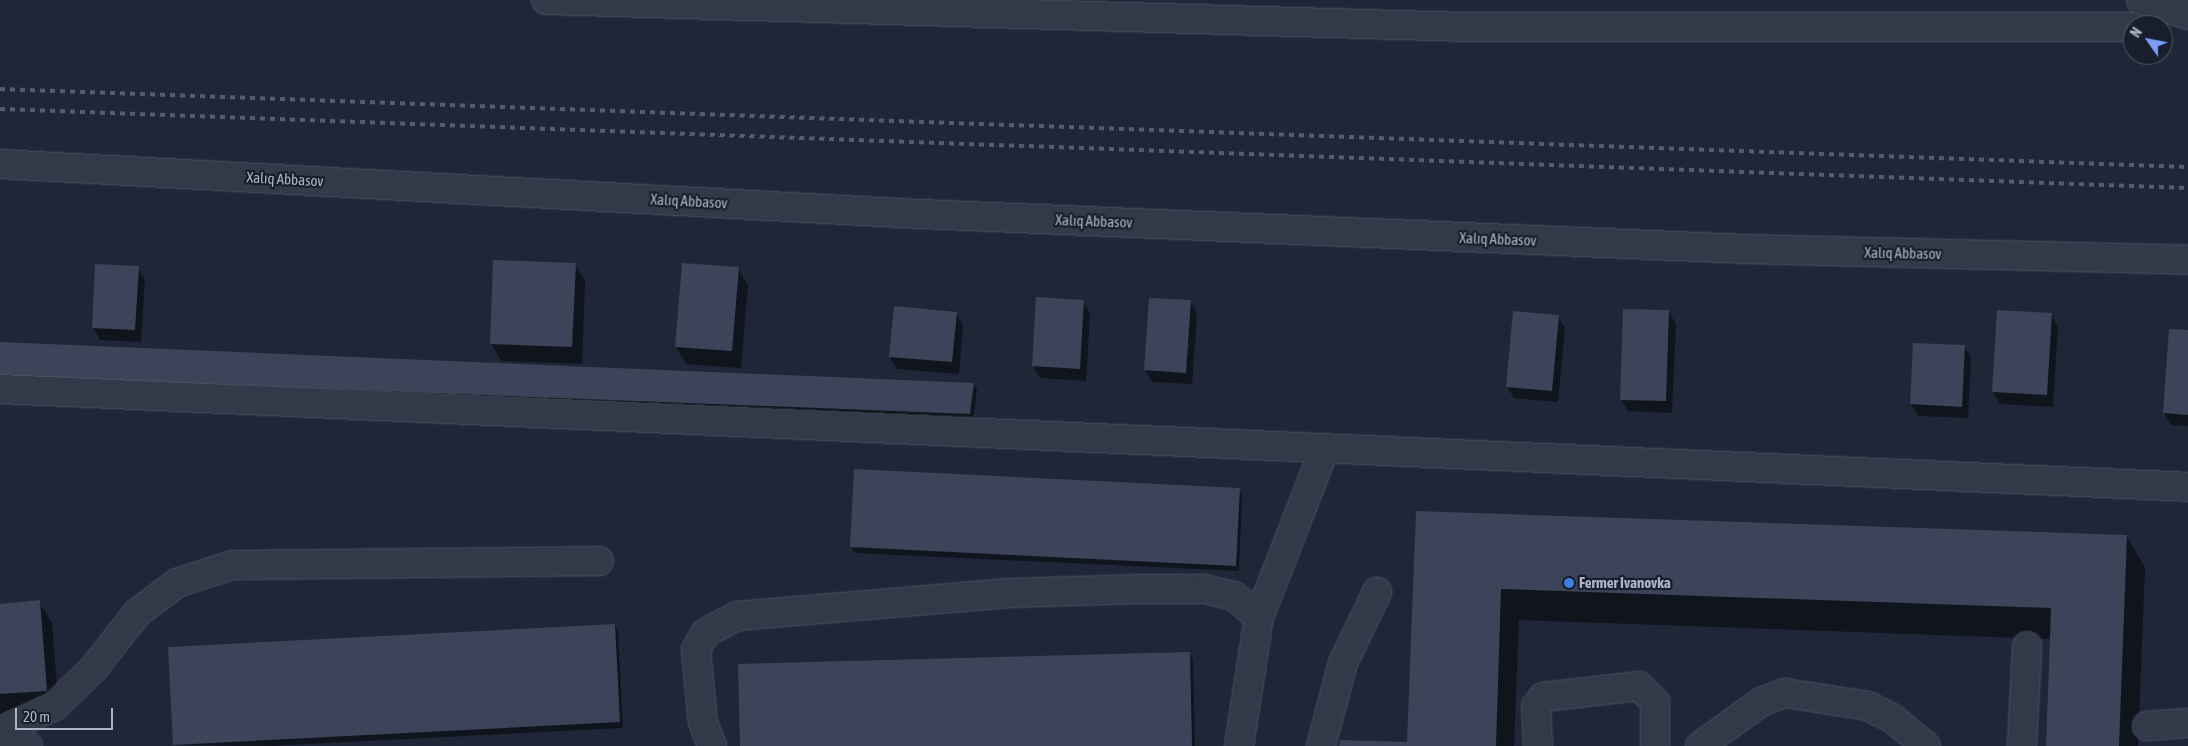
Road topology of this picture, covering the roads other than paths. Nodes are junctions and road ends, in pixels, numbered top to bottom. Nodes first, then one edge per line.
1 (546, 0) edge
2 (2141, 0) edge
3 (2188, 15) edge
4 (2123, 27) edge
5 (2173, 27) edge
6 (2188, 27) edge
7 (0, 164) edge
8 (2188, 260) edge
9 (0, 389) edge
10 (1325, 448) junction
11 (2188, 488) edge
12 (599, 562) dead end
13 (1377, 592) dead end
14 (1259, 617) junction
15 (2027, 646) dead end
16 (2188, 723) edge
17 (2147, 726) dead end
18 (0, 731) edge
19 (0, 745) edge
20 (28, 746) edge
21 (712, 746) edge
22 (1239, 746) edge
23 (1321, 746) edge
24 (1538, 746) edge
25 (1655, 746) edge
26 (1700, 746) edge
27 (1926, 746) edge
28 (2022, 746) edge

1 - 4 street
2 - 3 street
5 - 6 street
7 - 8 street, Xalıq Abbasov
9 - 10 street
10 - 11 street
10 - 14 street
12 - 18 street
13 - 23 street
14 - 21 street
14 - 22 street
15 - 28 street
16 - 17 street
19 - 20 street
24 - 25 street
26 - 27 street

